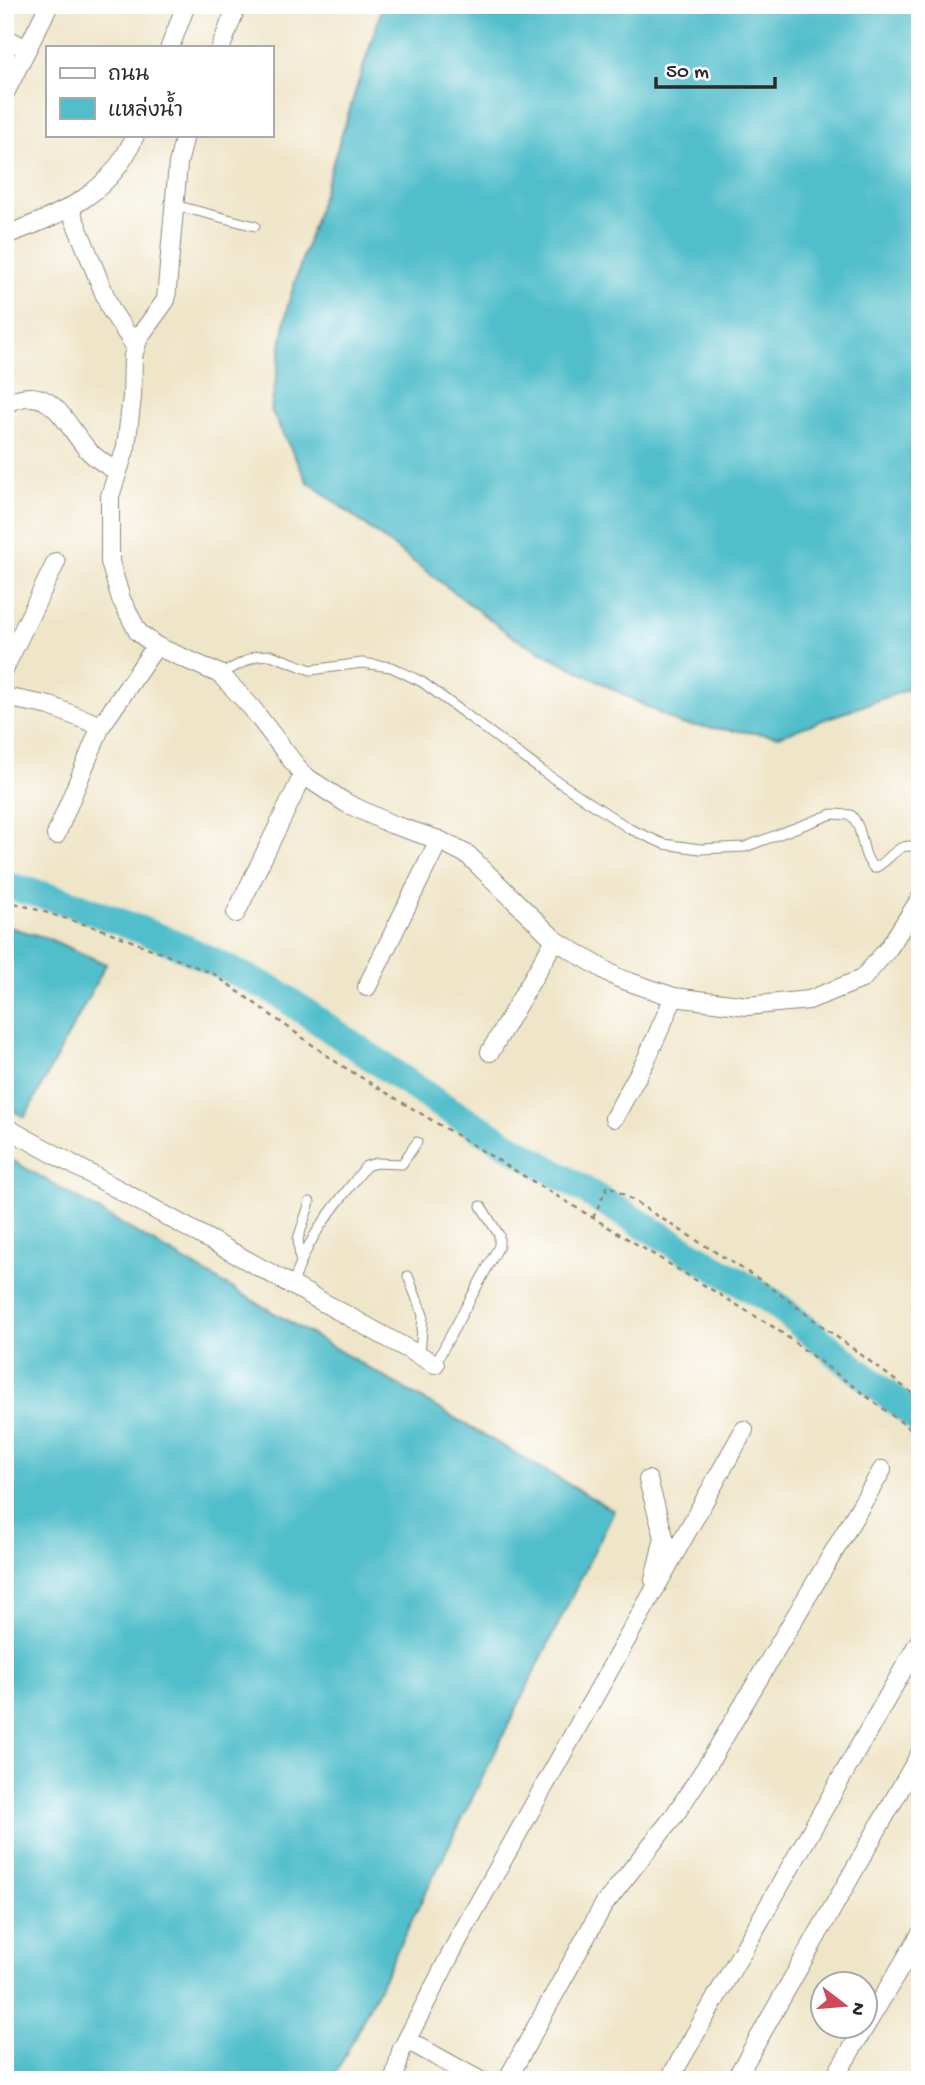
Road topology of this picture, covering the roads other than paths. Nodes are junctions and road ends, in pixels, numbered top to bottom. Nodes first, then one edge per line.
1 (49, 5) edge
2 (186, 5) edge
3 (237, 5) edge
4 (5, 38) edge
5 (170, 46) edge
6 (221, 46) edge
7 (27, 49) junction
8 (5, 93) edge
9 (134, 136) edge
10 (185, 136) edge
11 (174, 205) junction
12 (70, 209) junction
13 (255, 226) dead end
14 (5, 235) edge
15 (135, 346) junction
16 (5, 404) edge
17 (118, 472) junction
18 (56, 562) dead end
19 (156, 646) junction
20 (5, 667) edge
21 (220, 674) junction
22 (5, 697) edge
23 (101, 726) junction
24 (303, 775) junction
25 (56, 835) dead end
26 (439, 840) junction
27 (920, 849) edge
28 (920, 899) edge
29 (236, 913) dead end
30 (555, 940) junction
31 (367, 987) dead end
32 (674, 997) junction
33 (490, 1052) dead end
34 (614, 1118) dead end
35 (5, 1127) edge
36 (416, 1142) dead end
37 (310, 1202) dead end
38 (481, 1206) dead end
39 (300, 1259) junction
40 (408, 1276) dead end
41 (293, 1285) junction
42 (428, 1359) junction
43 (744, 1430) dead end
44 (881, 1470) dead end
45 (648, 1480) dead end
46 (649, 1600) junction
47 (920, 1640) edge
48 (920, 1754) edge
49 (914, 1776) edge
50 (920, 1935) edge
51 (407, 2040) junction
52 (394, 2080) edge
53 (479, 2080) edge
54 (507, 2080) edge
55 (669, 2080) edge
56 (735, 2080) edge
57 (832, 2080) edge

1 - 7 street
2 - 5 street
3 - 6 street
4 - 7 street
7 - 8 street
9 - 12 street
10 - 11 street
11 - 13 lane
11 - 15 street
12 - 14 street
12 - 15 street
15 - 17 street
16 - 17 street
17 - 19 street
18 - 20 street
19 - 21 street
19 - 23 street
21 - 24 street
21 - 27 lane
22 - 23 street
23 - 25 street
24 - 26 street
24 - 29 street
26 - 30 street
26 - 31 street
28 - 32 street
30 - 32 street
30 - 33 street
32 - 34 street
35 - 41 street
36 - 39 lane
37 - 39 lane
38 - 42 lane
39 - 41 lane
40 - 42 lane
41 - 42 street
43 - 46 street
44 - 54 street
45 - 46 street
46 - 51 street
47 - 55 street
48 - 49 street
49 - 56 street
50 - 57 street
51 - 52 street
51 - 53 street

